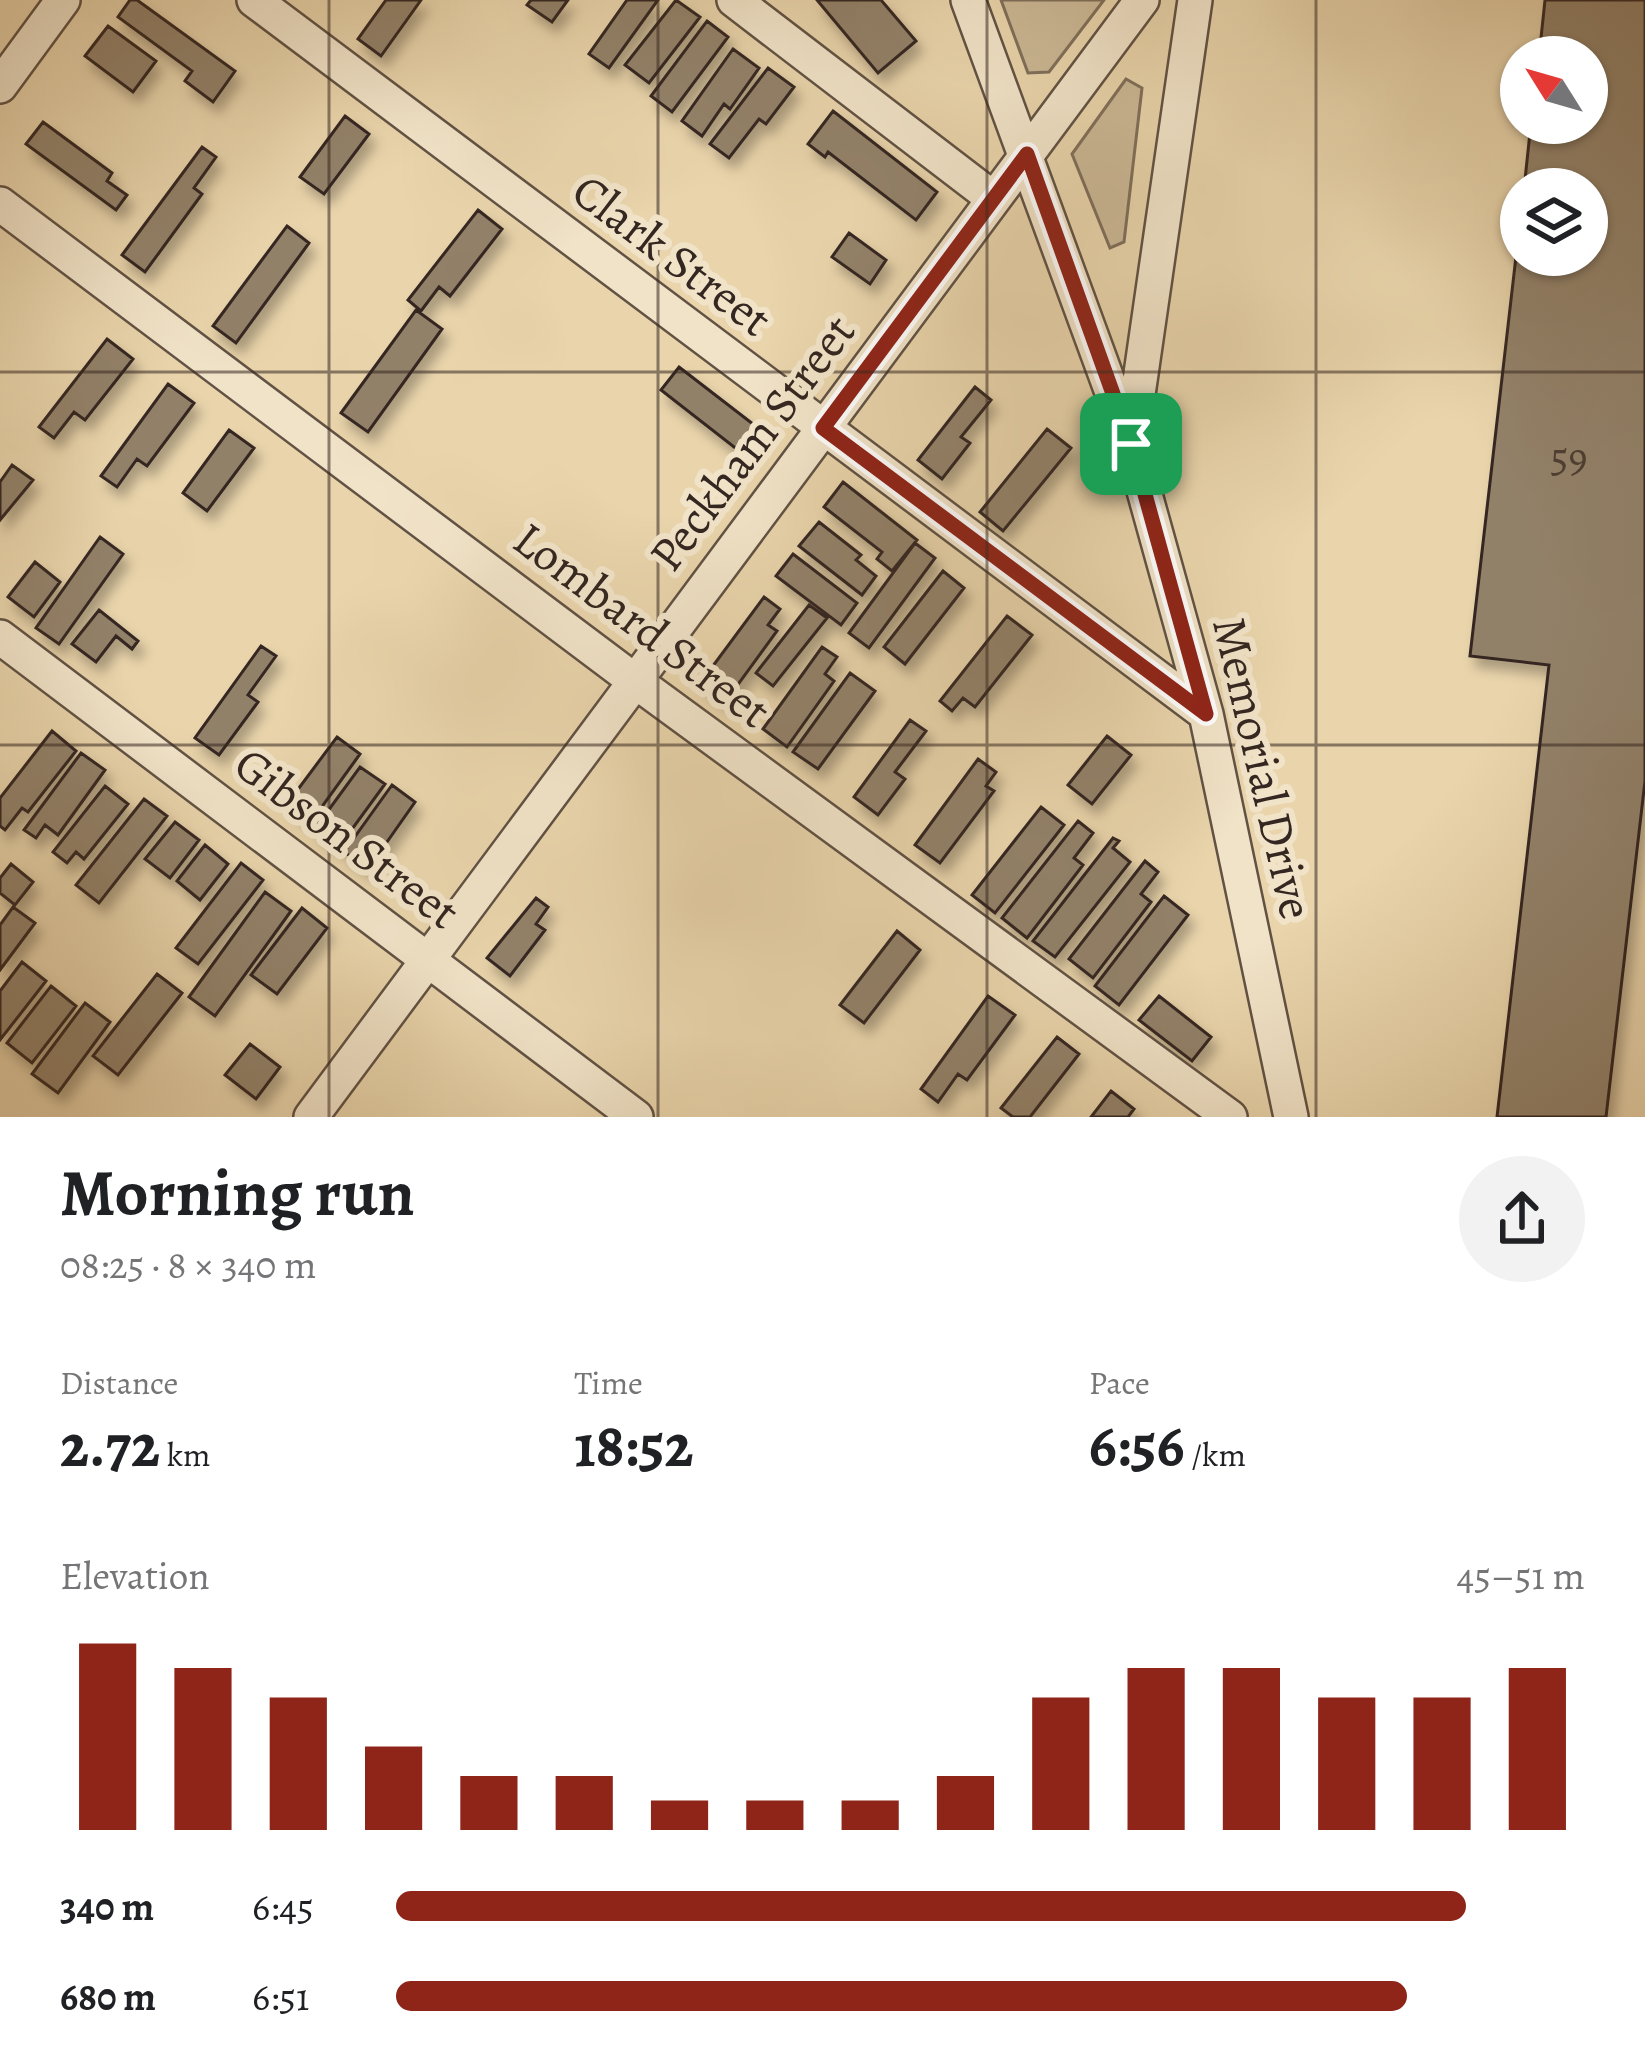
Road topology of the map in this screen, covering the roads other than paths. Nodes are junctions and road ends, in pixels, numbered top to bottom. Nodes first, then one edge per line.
1 (63, 0) edge
2 (254, 0) edge
3 (734, 0) edge
4 (968, 0) edge
5 (1142, 0) edge
6 (1195, 0) edge
7 (0, 86) edge
8 (1027, 154) junction
9 (994, 199) junction
10 (0, 205) edge
11 (823, 428) junction
12 (1131, 444) junction
13 (0, 637) edge
14 (635, 681) junction
15 (1206, 714) junction
16 (428, 959) junction
17 (311, 1117) edge
18 (636, 1117) edge
19 (1230, 1117) edge
20 (1291, 1117) edge

1 - 7 street
2 - 11 street, Clark Street
3 - 9 street
4 - 8 street, Memorial Drive
5 - 8 street, Peckham Street
6 - 12 street
8 - 9 street, Peckham Street
8 - 12 street, Memorial Drive
9 - 11 street, Peckham Street
10 - 14 street, Lombard Street
11 - 14 street, Peckham Street
11 - 15 street, Clark Street
12 - 15 street, Memorial Drive
13 - 16 street, Gibson Street
14 - 16 street, Peckham Street
14 - 19 street, Lombard Street
15 - 20 street, Memorial Drive
16 - 17 street, Peckham Street
16 - 18 street, Gibson Street

